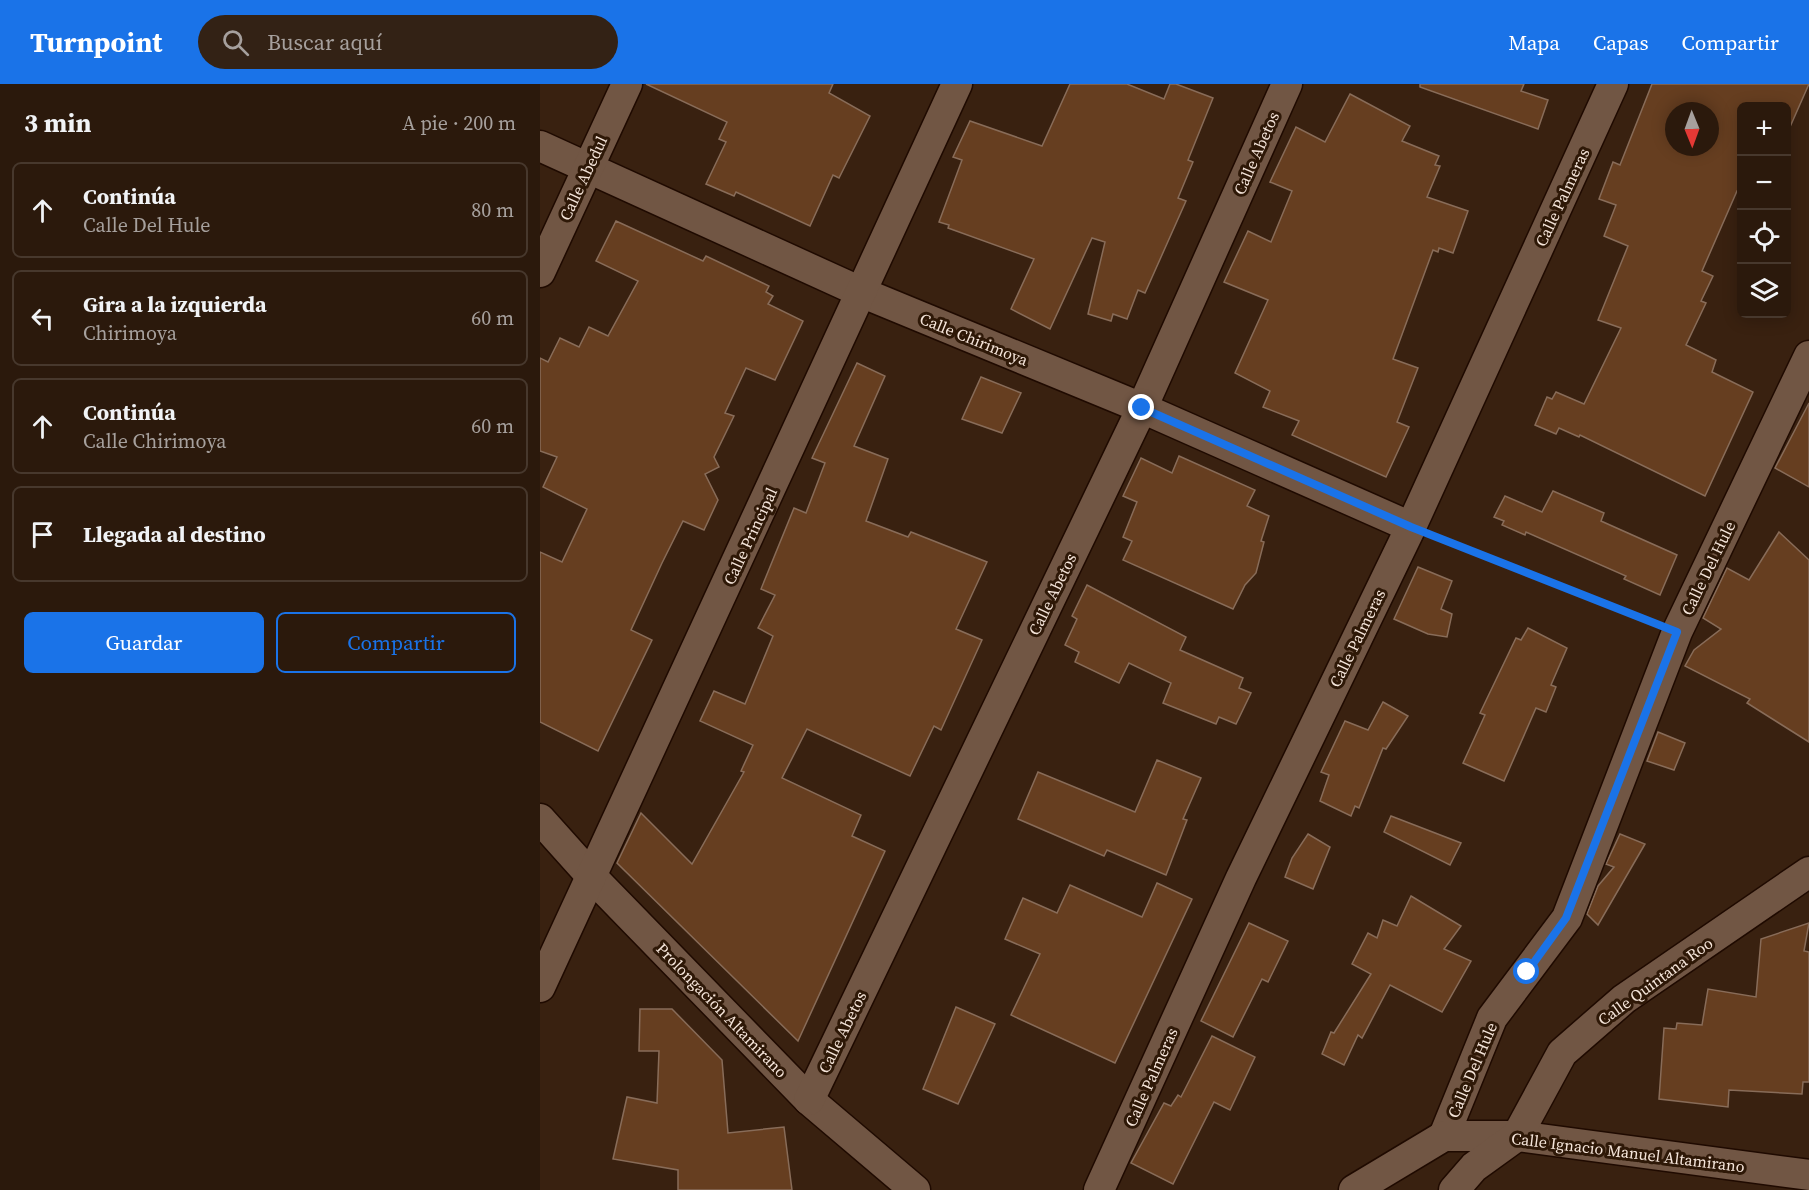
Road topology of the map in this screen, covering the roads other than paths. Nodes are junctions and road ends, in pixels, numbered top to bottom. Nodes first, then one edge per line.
1 (627, 84) edge
2 (957, 84) edge
3 (1287, 84) edge
4 (1613, 84) edge
5 (540, 146) edge
6 (588, 167) junction
7 (540, 272) edge
8 (863, 293) junction
9 (1809, 356) edge
10 (1142, 408) junction
11 (1411, 527) junction
12 (540, 819) edge
13 (1809, 872) edge
14 (592, 877) junction
15 (540, 987) edge
16 (809, 1100) junction
17 (1444, 1136) junction
18 (1517, 1136) junction
19 (1809, 1175) edge
20 (1809, 1183) edge
21 (915, 1190) edge
22 (1099, 1190) edge
23 (1354, 1190) edge
24 (1454, 1190) edge
25 (1808, 1190) edge

1 - 6 street, Calle Abedul
2 - 8 street, Calle Principal
3 - 10 street, Calle Abetos
4 - 11 street, Calle Palmeras
5 - 6 street, Calle Chirimoya
6 - 7 street, Calle Abedul
6 - 8 street, Calle Chirimoya
8 - 10 street, Calle Chirimoya
8 - 14 street, Calle Principal
9 - 17 street, Calle Del Hule
10 - 11 street, Calle Chirimoya
10 - 16 street, Calle Abetos
11 - 22 street, Calle Palmeras
12 - 14 street, Prolongación Altamirano
13 - 18 street, Calle Quintana Roo
14 - 15 street, Calle Principal
14 - 16 street, Prolongación Altamirano
16 - 21 street, Prolongación Altamirano
17 - 18 street, Calle Ignacio Manuel Altamirano
17 - 23 street
18 - 19 street, Calle Ignacio Manuel Altamirano
18 - 24 street, Calle Quintana Roo
20 - 25 street

